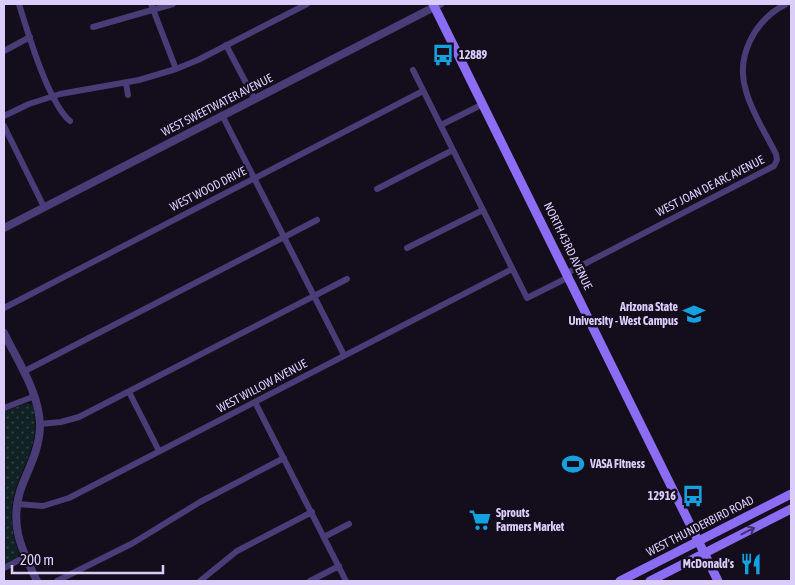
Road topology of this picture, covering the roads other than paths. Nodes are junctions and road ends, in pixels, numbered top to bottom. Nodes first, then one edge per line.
1 (19, 4) edge
2 (173, 4) edge
3 (307, 4) edge
4 (786, 4) edge
5 (436, 5) edge
6 (152, 7) edge
7 (93, 27) dead end
8 (30, 37) junction
9 (226, 45) junction
10 (4, 51) edge
11 (176, 69) junction
12 (413, 70) dead end
13 (126, 83) junction
14 (424, 91) junction
15 (128, 95) dead end
16 (53, 96) junction
17 (254, 98) junction
18 (483, 104) junction
19 (222, 115) junction
20 (4, 116) edge
21 (70, 121) dead end
22 (441, 125) junction
23 (4, 126) edge
24 (453, 150) junction
25 (254, 178) junction
26 (377, 189) dead end
27 (44, 207) junction
28 (483, 210) junction
29 (318, 220) dead end
30 (4, 228) edge
31 (284, 237) junction
32 (407, 248) dead end
33 (512, 269) junction
34 (568, 275) junction
35 (347, 279) dead end
36 (313, 297) junction
37 (4, 308) edge
38 (4, 333) edge
39 (344, 356) junction
40 (23, 372) junction
41 (129, 392) junction
42 (35, 396) junction
43 (255, 402) junction
44 (4, 408) edge
45 (40, 424) junction
46 (159, 452) junction
47 (284, 458) junction
48 (791, 494) edge
49 (17, 504) junction
50 (791, 509) edge
51 (312, 512) junction
52 (349, 524) dead end
53 (324, 537) junction
54 (698, 541) junction
55 (704, 553) junction
56 (25, 557) junction
57 (339, 566) junction
58 (4, 568) edge
59 (37, 581) edge
60 (57, 581) edge
61 (200, 581) edge
62 (310, 581) edge
63 (346, 581) edge
64 (620, 581) edge
65 (650, 581) edge
66 (718, 581) edge

1 - 8 street
2 - 6 street
3 - 9 street
4 - 34 street, WEST JOAN DE ARC AVENUE
5 - 17 street, WEST SWEETWATER AVENUE
5 - 18 main road, NORTH 43RD AVENUE
6 - 7 street
6 - 11 street
8 - 10 street
8 - 16 street
9 - 11 street
9 - 17 street
11 - 13 street
12 - 14 street
13 - 15 street
13 - 16 street
14 - 22 street
14 - 25 street, WEST WOOD DRIVE
16 - 20 street
16 - 21 street
17 - 19 street, WEST SWEETWATER AVENUE
18 - 22 street
18 - 34 main road, NORTH 43RD AVENUE
19 - 25 street
19 - 27 street, WEST SWEETWATER AVENUE
22 - 24 street
23 - 27 street
24 - 26 street
24 - 28 street
25 - 31 street
25 - 37 street, WEST WOOD DRIVE
27 - 30 street, WEST SWEETWATER AVENUE
28 - 32 street
28 - 33 street
29 - 31 street
31 - 36 street
31 - 40 street
33 - 34 street, WEST JOAN DE ARC AVENUE
33 - 39 street, WEST WILLOW AVENUE
34 - 54 main road, NORTH 43RD AVENUE
35 - 36 street
36 - 39 street
36 - 41 street
38 - 40 street
39 - 43 street, WEST WILLOW AVENUE
40 - 42 street
41 - 45 street
41 - 46 street
42 - 44 street
42 - 45 street
43 - 46 street, WEST WILLOW AVENUE
43 - 47 street
45 - 49 street
46 - 49 street, WEST WILLOW AVENUE
47 - 51 street
47 - 60 street
48 - 54 main road, WEST THUNDERBIRD ROAD
49 - 56 street
55 -> 50 main road, WEST THUNDERBIRD ROAD
51 - 53 street
51 - 61 street
52 - 53 street
53 - 57 street
54 - 55 main road, NORTH 43RD AVENUE
54 - 64 main road, WEST THUNDERBIRD ROAD
55 - 65 main road, WEST THUNDERBIRD ROAD
55 - 66 main road, NORTH 43RD AVENUE
56 - 58 street
56 - 59 street
57 - 62 street
57 - 63 street

